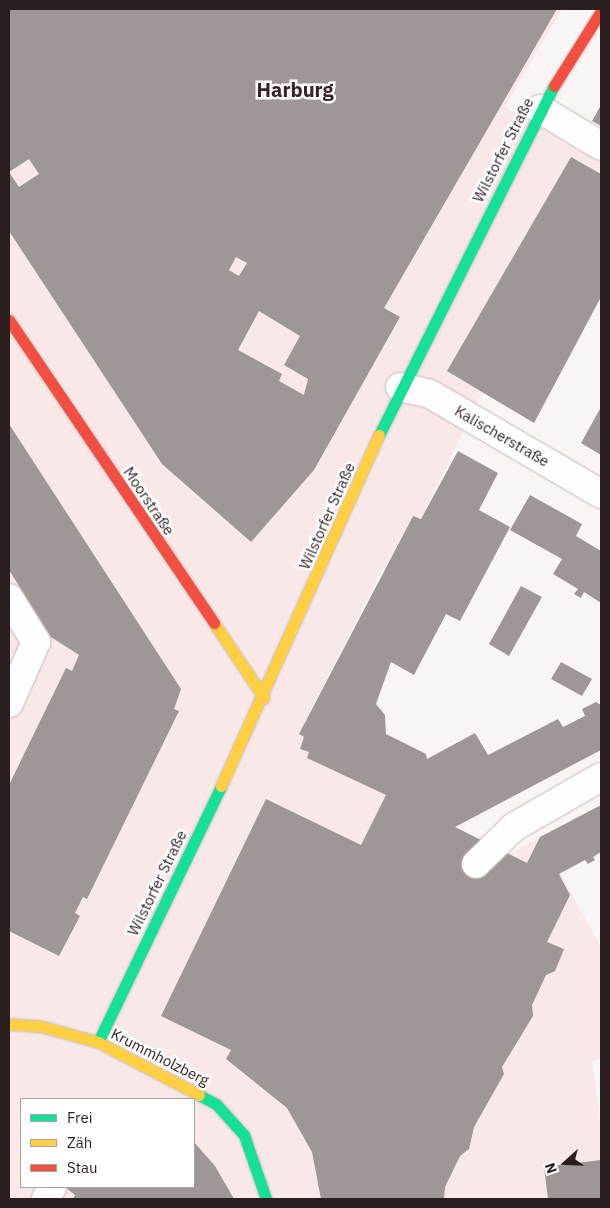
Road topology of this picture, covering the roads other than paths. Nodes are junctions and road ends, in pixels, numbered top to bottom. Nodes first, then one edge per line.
1 (601, 11) edge
2 (540, 109) junction
3 (601, 146) edge
4 (9, 320) edge
5 (400, 387) junction
6 (601, 494) edge
7 (9, 598) edge
8 (264, 698) junction
9 (9, 703) edge
10 (601, 777) edge
11 (476, 864) dead end
12 (9, 1024) edge
13 (98, 1042) junction
14 (266, 1199) edge

1 - 2 main road, Wilstorfer Straße
2 - 3 street
2 - 5 main road, Wilstorfer Straße
4 - 8 main road, Moorstraße
5 - 6 street, Kalischerstraße
5 - 8 main road, Wilstorfer Straße
7 - 9 street
8 - 13 main road, Wilstorfer Straße
10 - 11 street
12 - 13 main road, Krummholzberg
13 - 14 main road, Krummholzberg

